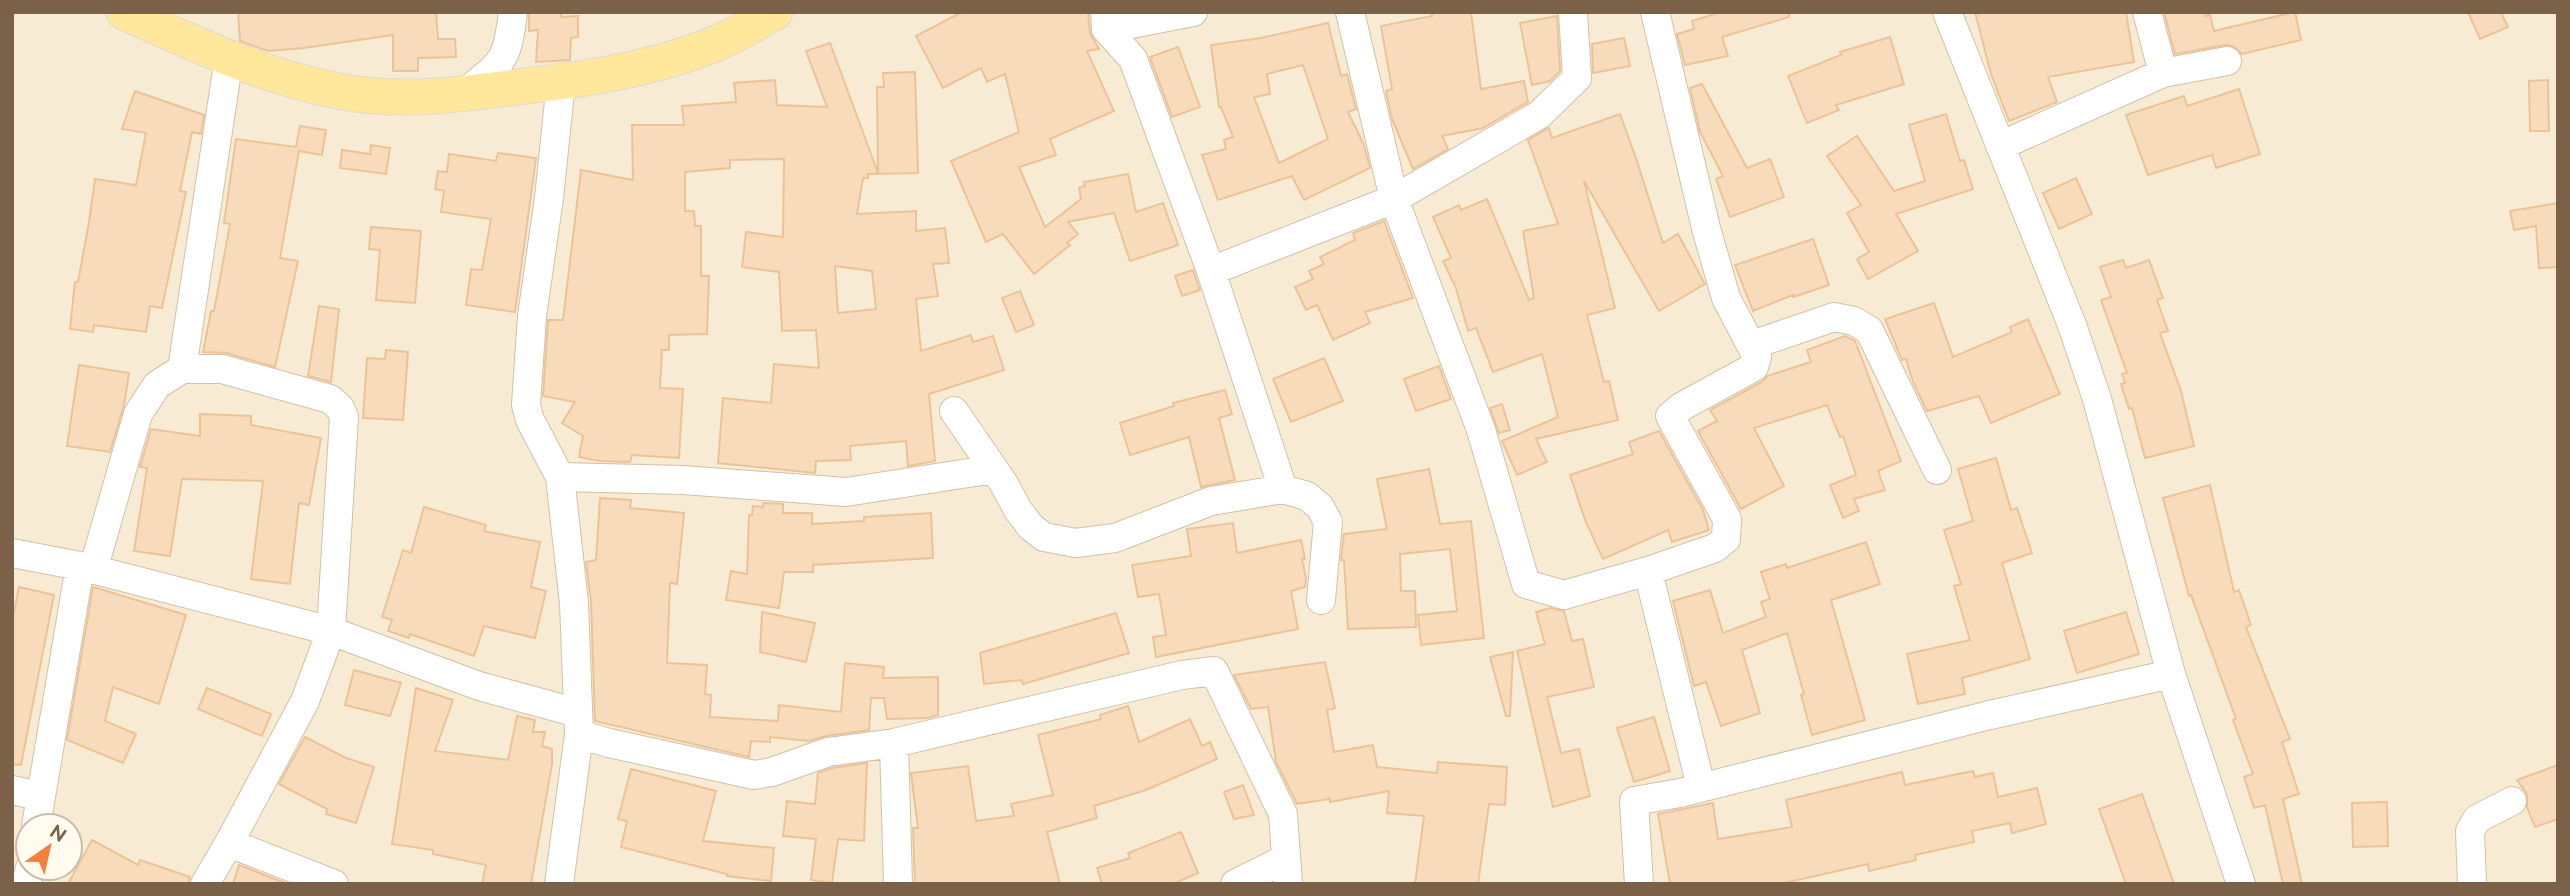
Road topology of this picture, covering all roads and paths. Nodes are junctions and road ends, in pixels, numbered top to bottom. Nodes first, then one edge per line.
1 (124, 12) edge
2 (513, 12) edge
3 (775, 12) edge
4 (1193, 12) edge
5 (1350, 12) edge
6 (1573, 12) edge
7 (1655, 12) edge
8 (1947, 12) edge
9 (2147, 12) edge
10 (1106, 21) edge
11 (229, 58) junction
12 (2227, 61) dead end
13 (2163, 73) junction
14 (561, 82) junction
15 (463, 94) junction
16 (2000, 146) junction
17 (1394, 199) junction
18 (1210, 271) junction
19 (1752, 345) junction
20 (182, 369) junction
21 (954, 411) dead end
22 (994, 469) junction
23 (1937, 470) dead end
24 (560, 477) junction
25 (1283, 489) junction
26 (12, 553) edge
27 (87, 568) junction
28 (1648, 571) junction
29 (1321, 600) dead end
30 (331, 631) junction
31 (2171, 674) junction
32 (579, 724) junction
33 (894, 743) junction
34 (1701, 787) junction
35 (12, 790) edge
36 (40, 796) junction
37 (2512, 801) dead end
38 (38, 812) edge
39 (229, 843) junction
40 (1287, 872) edge
41 (205, 884) edge
42 (334, 884) edge
43 (559, 884) edge
44 (898, 884) edge
45 (1234, 884) edge
46 (1639, 884) edge
47 (2241, 884) edge
48 (2472, 884) edge

1 - 11 main road
2 - 15 street
3 - 14 main road
4 - 10 street
5 - 17 street
6 - 17 street
7 - 19 street
8 - 16 street
9 - 13 street
10 - 18 street
11 - 15 main road
11 - 20 street
12 - 13 street
13 - 16 street
14 - 15 main road
14 - 24 street
16 - 31 street
17 - 18 street
17 - 28 street
18 - 25 street
19 - 23 street
19 - 28 street
20 - 27 street
20 - 30 street
21 - 22 street
22 - 24 street
22 - 25 street
24 - 32 street
25 - 29 street
26 - 27 street
27 - 30 street
27 - 36 street
28 - 34 street
30 - 32 street
30 - 39 street
31 - 34 street
31 - 47 street
32 - 33 street
32 - 43 street
33 - 40 street
33 - 44 street
34 - 46 street
35 - 36 street
36 - 38 street
37 - 48 street
39 - 41 street
39 - 42 street
40 - 45 street

